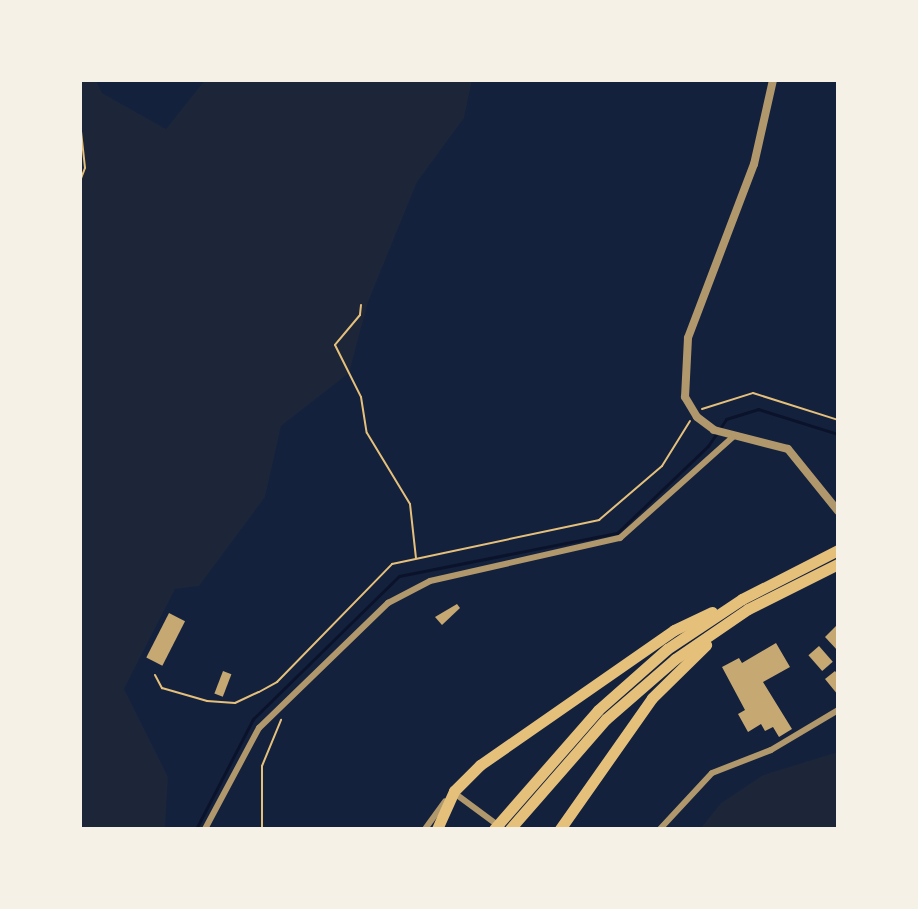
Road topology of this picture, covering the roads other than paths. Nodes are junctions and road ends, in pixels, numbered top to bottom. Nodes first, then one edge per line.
1 (773, 80) edge
2 (730, 434) junction
3 (838, 511) edge
4 (838, 550) edge
5 (838, 564) edge
6 (745, 604) junction
7 (838, 710) edge
8 (454, 791) junction
9 (512, 820) edge
10 (205, 829) edge
11 (425, 829) edge
12 (437, 829) edge
13 (494, 829) edge
14 (503, 829) edge
15 (560, 829) edge
16 (660, 829) edge

1 - 2 street
2 - 3 street
2 - 10 street
4 - 6 highway
5 - 6 highway
6 - 8 highway
6 - 9 highway
6 - 15 highway
7 - 16 street
8 - 11 street
8 - 12 highway
8 - 14 street
9 - 13 highway

